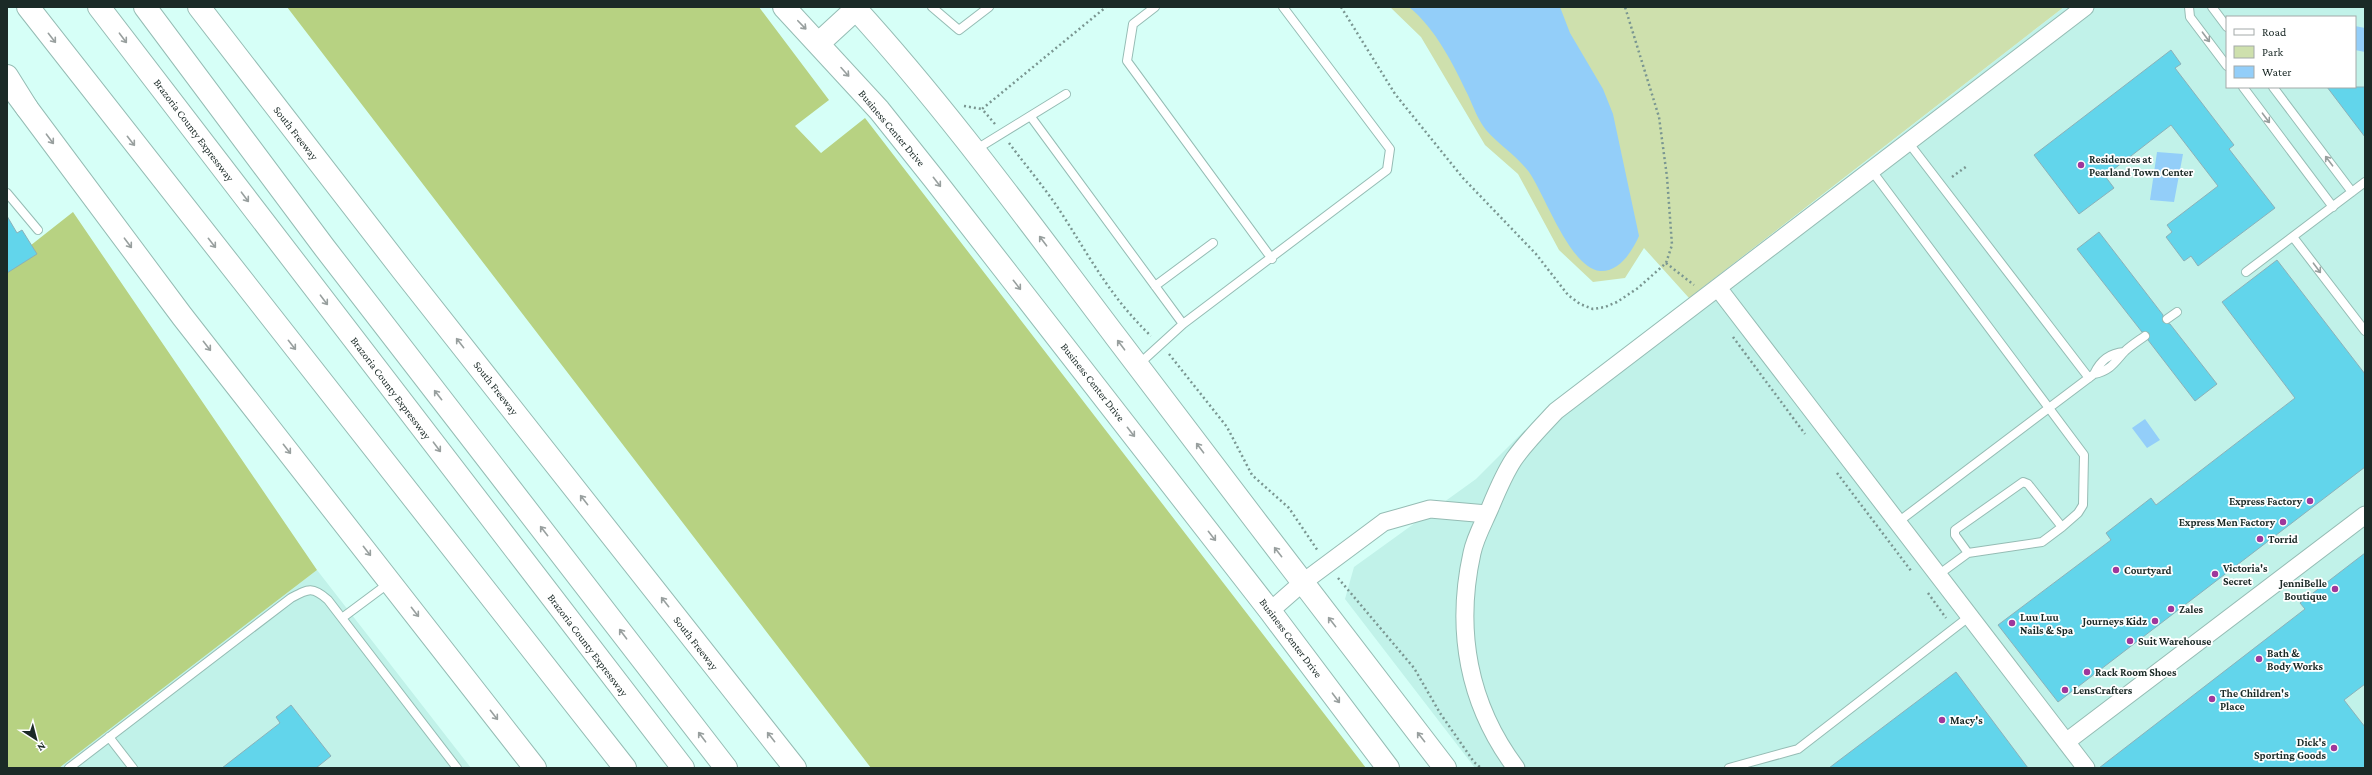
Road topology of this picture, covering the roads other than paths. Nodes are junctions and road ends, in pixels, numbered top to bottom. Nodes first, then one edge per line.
1 (28, 7) edge
2 (99, 7) edge
3 (145, 7) edge
4 (199, 7) edge
5 (203, 7) edge
6 (784, 7) edge
7 (932, 7) edge
8 (989, 7) edge
9 (1155, 7) edge
10 (1283, 7) edge
11 (2085, 7) edge
12 (2189, 7) edge
13 (2212, 7) edge
14 (856, 8) edge
15 (2226, 26) edge
16 (819, 43) junction
17 (235, 54) junction
18 (2226, 65) edge
19 (7, 76) edge
20 (7, 82) edge
21 (2244, 88) edge
22 (2274, 88) edge
23 (1066, 94) dead end
24 (27, 108) junction
25 (1030, 117) junction
26 (1908, 142) junction
27 (974, 150) junction
28 (1872, 170) junction
29 (2365, 182) edge
30 (2352, 192) junction
31 (7, 193) edge
32 (2333, 207) junction
33 (38, 230) dead end
34 (2293, 237) junction
35 (1213, 243) dead end
36 (1272, 259) junction
37 (2246, 272) dead end
38 (1155, 286) junction
39 (1718, 288) junction
40 (2177, 312) dead end
41 (2167, 319) dead end
42 (1183, 324) junction
43 (2365, 331) edge
44 (2145, 336) dead end
45 (1137, 365) junction
46 (2092, 376) junction
47 (2050, 407) junction
48 (1487, 514) junction
49 (2365, 515) edge
50 (1898, 522) junction
51 (2062, 527) junction
52 (1968, 553) junction
53 (1938, 575) junction
54 (391, 582) junction
55 (1302, 583) junction
56 (1270, 611) junction
57 (1970, 616) junction
58 (342, 618) junction
59 (109, 737) junction
60 (2066, 742) junction
61 (69, 768) edge
62 (133, 768) edge
63 (457, 768) edge
64 (535, 768) edge
65 (624, 768) edge
66 (683, 768) edge
67 (726, 768) edge
68 (795, 768) edge
69 (1388, 768) edge
70 (1445, 768) edge
71 (1516, 768) edge
72 (1729, 768) edge
73 (2086, 768) edge

1 -> 65 main road
2 -> 66 main road, Brazoria County Expressway
67 -> 3 main road
4 - 17 main road, South Freeway
5 - 17 main road
6 -> 16 main road, Business Center Drive
7 - 8 lane
9 - 36 lane
10 - 36 lane
11 - 26 street
12 -> 18 lane
13 - 15 lane
14 - 16 main road
14 - 27 main road
16 -> 56 main road, Business Center Drive
68 -> 17 main road, South Freeway
19 - 24 main road
20 - 24 main road
21 -> 32 lane
30 -> 22 lane
23 - 25 lane
24 -> 54 main road
25 - 27 lane
25 - 38 lane
26 - 28 street
26 - 46 lane
45 -> 27 main road
28 - 39 street
28 - 47 lane
29 - 30 lane
30 - 32 lane
31 - 33 lane
32 - 34 lane
34 - 37 lane
34 -> 43 lane
35 - 38 lane
36 - 42 lane
38 - 42 lane
39 - 48 street
39 - 50 street
40 - 41 lane
42 - 45 lane
44 - 46 lane
55 -> 45 main road
46 - 47 lane
47 - 50 lane
47 - 51 lane
48 - 55 street
48 - 71 street
49 - 60 street
50 - 53 street
51 - 52 lane
51 - 52 lane
52 - 53 lane
53 - 57 street
54 - 58 lane
54 -> 64 main road
55 - 56 street
70 -> 55 main road
56 -> 69 main road, Business Center Drive
57 - 60 street
57 - 72 lane
58 - 59 lane
58 - 63 lane
59 - 61 lane
59 - 62 lane
60 - 73 street

